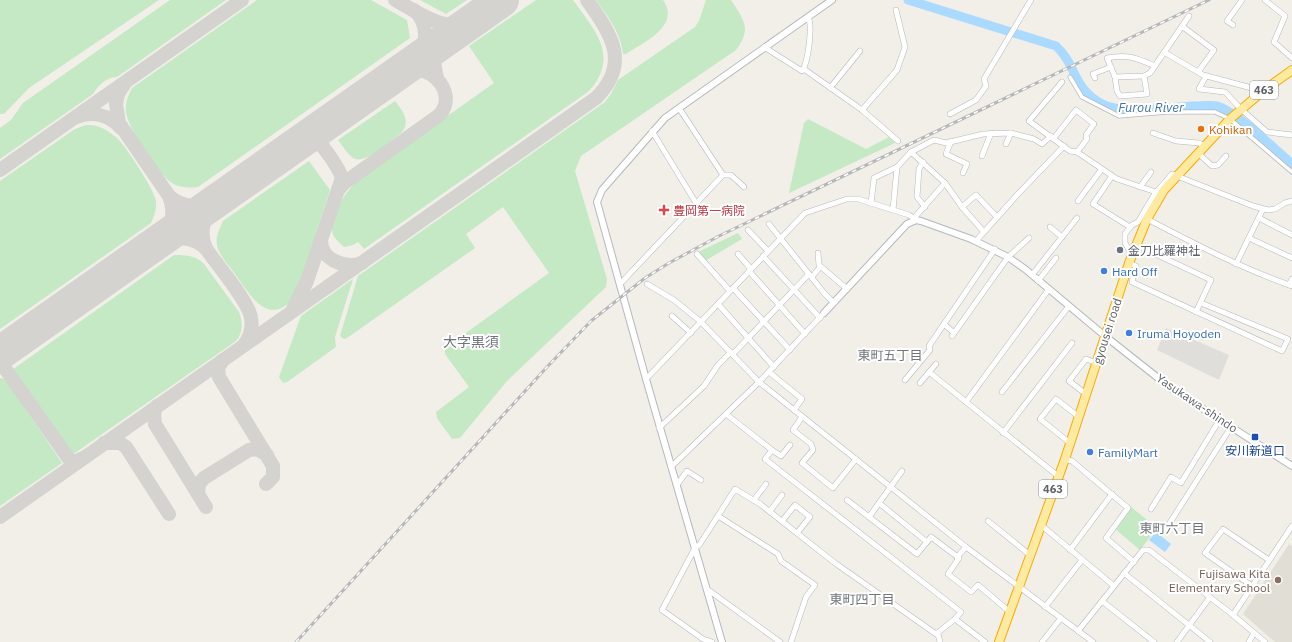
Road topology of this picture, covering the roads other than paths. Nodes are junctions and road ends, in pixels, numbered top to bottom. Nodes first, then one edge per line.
1 (832, 0) edge
2 (1031, 0) edge
3 (1242, 0) edge
4 (1265, 0) edge
5 (896, 10) dead end
6 (1189, 16) dead end
7 (808, 17) junction
8 (1233, 25) dead end
9 (1183, 26) junction
10 (764, 47) junction
11 (860, 51) dead end
12 (1164, 52) junction
13 (1292, 58) edge
14 (1155, 66) junction
15 (1111, 67) junction
16 (804, 69) junction
17 (1292, 70) edge
18 (1198, 72) junction
19 (1144, 76) junction
20 (1206, 76) junction
21 (1070, 77) dead end
22 (1115, 77) junction
23 (1095, 78) dead end
24 (1062, 82) dead end
25 (830, 88) junction
26 (1263, 91) junction
27 (679, 108) junction
28 (862, 110) junction
29 (950, 114) dead end
30 (1235, 114) junction
31 (652, 131) junction
32 (991, 133) junction
33 (1011, 133) junction
34 (1153, 133) dead end
35 (1292, 135) edge
36 (1052, 137) junction
37 (898, 141) dead end
38 (951, 141) junction
39 (1006, 144) dead end
40 (1064, 146) junction
41 (1204, 146) junction
42 (911, 152) junction
43 (1077, 152) junction
44 (1198, 153) junction
45 (982, 156) dead end
46 (1226, 156) dead end
47 (923, 162) junction
48 (897, 167) junction
49 (1101, 170) junction
50 (1151, 172) dead end
51 (1292, 172) edge
52 (963, 173) dead end
53 (724, 175) junction
54 (1177, 175) junction
55 (1112, 176) junction
56 (946, 183) junction
57 (744, 187) dead end
58 (1140, 187) junction
59 (1156, 192) junction
60 (1078, 201) dead end
61 (1292, 201) edge
62 (696, 203) junction
63 (871, 203) junction
64 (924, 207) junction
65 (962, 207) junction
66 (1263, 209) junction
67 (893, 210) junction
68 (997, 217) junction
69 (1077, 218) dead end
70 (1259, 218) junction
71 (915, 219) junction
72 (1147, 219) junction
73 (769, 224) dead end
74 (1050, 227) dead end
75 (1130, 227) junction
76 (748, 230) dead end
77 (984, 232) junction
78 (1292, 235) edge
79 (1062, 237) junction
80 (781, 238) junction
81 (1029, 238) dead end
82 (1249, 238) junction
83 (976, 241) junction
84 (1136, 245) junction
85 (995, 249) junction
86 (768, 251) junction
87 (818, 253) dead end
88 (697, 254) dead end
89 (738, 254) dead end
90 (1132, 255) junction
91 (763, 256) junction
92 (1008, 257) junction
93 (1056, 258) dead end
94 (1292, 258) edge
95 (1129, 263) junction
96 (1236, 264) junction
97 (820, 266) junction
98 (750, 270) junction
99 (1032, 275) junction
100 (810, 276) junction
101 (1292, 279) edge
102 (1038, 281) junction
103 (620, 284) junction
104 (647, 284) dead end
105 (1291, 285) edge
106 (793, 289) junction
107 (847, 289) junction
108 (1049, 289) junction
109 (732, 290) junction
110 (834, 303) junction
111 (1201, 303) junction
112 (718, 304) junction
113 (779, 305) junction
114 (1069, 306) junction
115 (1196, 312) junction
116 (672, 316) dead end
117 (822, 316) junction
118 (763, 321) junction
119 (702, 322) junction
120 (944, 324) junction
121 (691, 333) junction
122 (805, 334) junction
123 (1105, 336) junction
124 (748, 338) junction
125 (1072, 343) dead end
126 (790, 350) junction
127 (732, 353) junction
128 (1097, 363) junction
129 (936, 364) dead end
130 (774, 367) junction
131 (769, 372) junction
132 (929, 372) junction
133 (646, 379) junction
134 (905, 380) dead end
135 (759, 382) junction
136 (920, 383) dead end
137 (1002, 392) dead end
138 (1086, 394) junction
139 (966, 402) junction
140 (794, 410) junction
141 (726, 414) junction
142 (802, 417) junction
143 (1079, 417) junction
144 (1220, 419) junction
145 (1231, 427) junction
146 (660, 428) junction
147 (1003, 433) junction
148 (1070, 443) junction
149 (790, 445) dead end
150 (772, 450) junction
151 (1064, 459) junction
152 (856, 460) junction
153 (1292, 466) edge
154 (671, 467) junction
155 (902, 471) dead end
156 (1058, 476) junction
157 (701, 480) dead end
158 (766, 484) dead end
159 (677, 485) junction
160 (890, 487) junction
161 (1112, 494) junction
162 (782, 495) dead end
163 (754, 500) junction
164 (847, 500) dead end
165 (879, 503) junction
166 (1151, 509) dead end
167 (770, 512) junction
168 (718, 516) junction
169 (869, 516) junction
170 (782, 521) junction
171 (988, 521) dead end
172 (1041, 525) junction
173 (1292, 526) edge
174 (1164, 532) dead end
175 (1290, 532) edge
176 (797, 533) junction
177 (927, 542) junction
178 (966, 547) junction
179 (695, 548) junction
180 (1070, 550) junction
181 (1030, 555) junction
182 (957, 557) junction
183 (1082, 560) junction
184 (1269, 560) junction
185 (1134, 562) junction
186 (1124, 573) junction
187 (1019, 586) junction
188 (1114, 586) junction
189 (1252, 586) junction
190 (707, 589) junction
191 (1210, 597) junction
192 (1102, 601) junction
193 (1045, 606) junction
194 (1010, 612) junction
195 (1233, 615) junction
196 (1061, 618) junction
197 (955, 619) junction
198 (1189, 626) junction
199 (1078, 631) junction
200 (1254, 633) junction
201 (938, 634) junction
202 (712, 642) edge
203 (722, 642) edge
204 (780, 642) edge
205 (791, 642) edge
206 (940, 642) edge
207 (985, 642) edge
208 (999, 642) edge
209 (1042, 642) edge
210 (1093, 642) edge
211 (1154, 642) edge
212 (1176, 642) edge
213 (1210, 642) edge
214 (1249, 642) edge
215 (1264, 642) edge

1 - 7 street
2 - 29 street
3 - 8 street
4 - 13 street
5 - 28 street
6 - 9 street
7 - 10 street
7 - 16 street
9 - 12 street
9 - 18 street
10 - 16 street
10 - 27 street
11 - 25 street
12 - 14 street
12 - 18 street
14 - 15 street
14 - 19 street
15 - 22 street
15 - 23 street
16 - 25 street
17 - 26 highway, gyousei road / 463
18 - 20 street
19 - 22 street
19 - 22 street
20 - 26 street
20 - 30 street
21 - 30 street
24 - 36 street
25 - 28 street
26 - 30 highway, gyousei road / 463
27 - 31 street
27 - 53 street
28 - 37 street
30 - 35 street
30 - 41 highway, gyousei road / 463
30 - 51 street
31 - 62 street
31 - 103 street
32 - 33 street
32 - 38 street
32 - 45 street
33 - 36 street
33 - 39 street
34 - 41 street
36 - 40 street
36 - 43 street
38 - 42 street
38 - 52 street
40 - 43 street
40 - 68 street
41 - 44 highway, gyousei road / 463
42 - 47 street
42 - 48 street
43 - 49 street
44 - 46 street
44 - 54 highway, gyousei road / 463
47 - 56 street
47 - 64 street
48 - 63 street
48 - 67 street
49 - 55 street
49 - 60 street
50 - 58 street
53 - 57 street
53 - 62 street
54 - 59 street
54 - 66 street
54 - 72 highway, gyousei road / 463
55 - 58 street
55 - 75 street
56 - 64 street
56 - 65 street
58 - 59 street
59 - 75 street
61 - 66 street
62 - 103 street
63 - 67 street
63 - 80 street
64 - 71 street
65 - 68 street
65 - 77 street
66 - 70 street
67 - 71 street
68 - 77 street
69 - 79 street
70 - 78 street
70 - 82 street
71 - 83 street, Yasukawa-shindo
71 - 107 street
72 - 84 highway, gyousei road / 463
72 - 96 street
73 - 80 street
74 - 79 street
75 - 90 street
76 - 86 street
77 - 83 street
79 - 99 street
80 - 86 street
80 - 100 street
81 - 92 street
82 - 94 street
82 - 96 street
83 - 85 street, Yasukawa-shindo
84 - 90 highway, gyousei road / 463
84 - 111 street
85 - 92 street, Yasukawa-shindo
85 - 120 street
86 - 91 street
87 - 97 street
88 - 109 street
89 - 98 street
90 - 95 highway, gyousei road / 463
91 - 98 street
91 - 106 street
92 - 99 street, Yasukawa-shindo
92 - 120 street
93 - 102 street
95 - 115 street
95 - 123 highway, gyousei road / 463
96 - 105 street
97 - 100 street
97 - 107 street
98 - 109 street
98 - 113 street
99 - 102 street, Yasukawa-shindo
100 - 106 street
100 - 110 street
101 - 105 street
102 - 108 street, Yasukawa-shindo
103 - 133 street
104 - 119 street
106 - 113 street
106 - 117 street
107 - 110 street
108 - 114 street, Yasukawa-shindo
108 - 139 street
109 - 112 street
109 - 118 street
110 - 117 street
111 - 115 street
111 - 115 street
112 - 119 street
112 - 124 street
113 - 118 street
113 - 122 street
114 - 123 street, Yasukawa-shindo
114 - 137 street
116 - 121 street
117 - 122 street
118 - 124 street
118 - 126 street
119 - 121 street
119 - 127 street
120 - 134 street
121 - 133 street
122 - 126 street
123 - 128 highway, gyousei road / 463
123 - 144 street, Yasukawa-shindo
124 - 127 street
124 - 130 street
125 - 147 street
126 - 130 street
127 - 135 street
127 - 146 street
128 - 138 highway, gyousei road / 463
128 - 138 street
129 - 132 street
130 - 131 street
131 - 135 street
131 - 140 street
132 - 136 street
132 - 139 street
133 - 146 street
135 - 140 street
135 - 141 street
138 - 143 highway, gyousei road / 463
139 - 147 street
140 - 142 street
141 - 150 street
141 - 154 street
142 - 152 street
142 - 152 street
143 - 148 highway, gyousei road / 463
143 - 148 street
144 - 145 street, Yasukawa-shindo
144 - 166 street
145 - 153 street, Yasukawa-shindo
145 - 174 street
146 - 154 street
147 - 156 street
148 - 151 highway, gyousei road / 463
149 - 150 street
150 - 197 street
151 - 156 highway, gyousei road / 463
151 - 161 street
152 - 160 street
154 - 159 street
155 - 160 street
156 - 172 highway, gyousei road / 463
157 - 159 street
158 - 163 street
159 - 179 street
160 - 165 street
160 - 178 street
161 - 180 street
161 - 185 street
162 - 167 street
163 - 167 street
163 - 168 street
164 - 169 street
165 - 169 street
165 - 177 street
167 - 170 street
168 - 179 street
168 - 205 street
169 - 177 street
170 - 176 street
170 - 176 street
171 - 181 street
172 - 180 street
172 - 181 highway, gyousei road / 463
173 - 175 street
175 - 184 street
176 - 201 street
177 - 182 street
178 - 182 street
178 - 187 street
179 - 190 street
179 - 202 street
180 - 183 street
181 - 187 highway, gyousei road / 463
182 - 194 street
183 - 188 street
183 - 193 street
184 - 189 street
184 - 189 street
185 - 186 street
185 - 191 street
186 - 188 street
186 - 198 street
187 - 193 street
187 - 194 highway, gyousei road / 463
188 - 192 street
189 - 195 street
190 - 203 street
190 - 204 street
191 - 195 street
191 - 198 street
192 - 199 street
192 - 211 street
193 - 196 street
194 - 208 highway, gyousei road / 463
195 - 200 street
196 - 199 street
196 - 209 street
197 - 201 street
197 - 207 street
198 - 212 street
198 - 213 street
199 - 210 street
200 - 214 street
200 - 215 street
201 - 206 street

